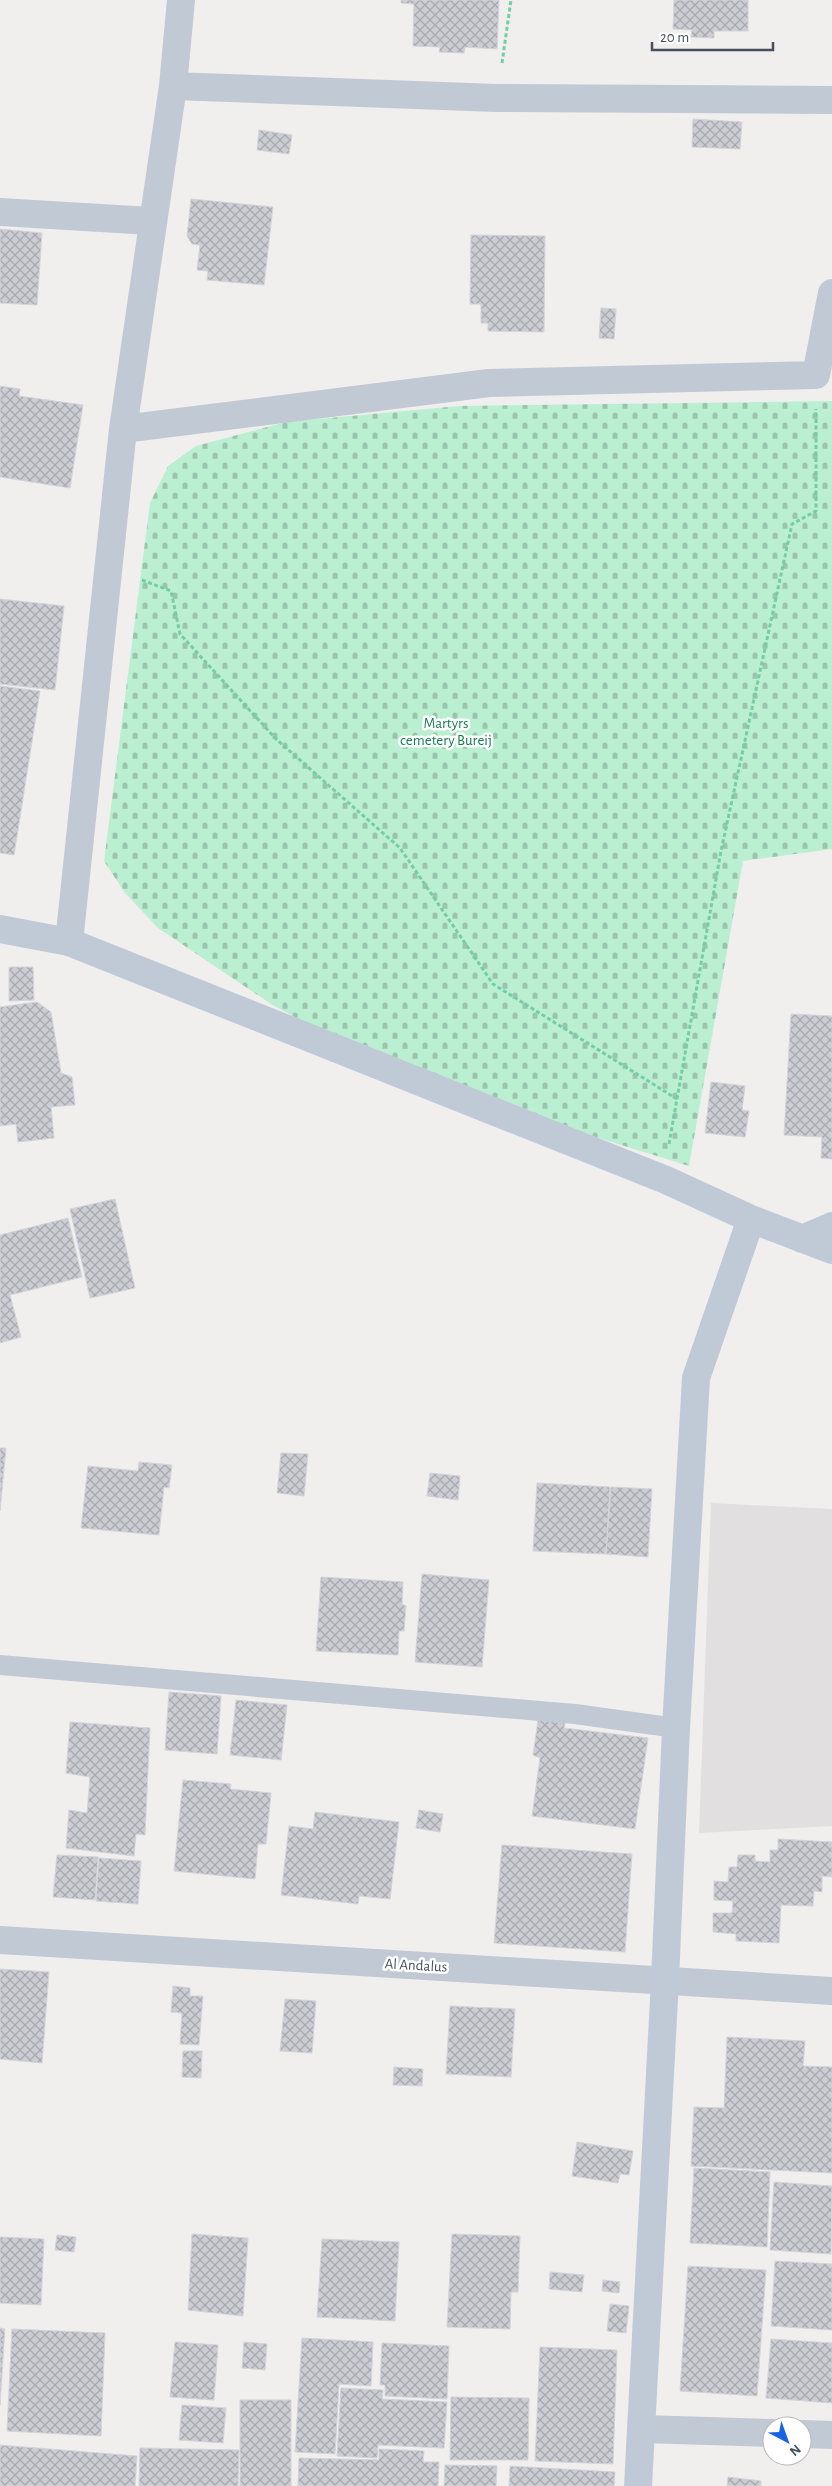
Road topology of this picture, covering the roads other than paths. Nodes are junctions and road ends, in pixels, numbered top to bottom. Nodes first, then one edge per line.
1 (181, 0) edge
2 (172, 86) junction
3 (832, 100) edge
4 (0, 212) edge
5 (152, 221) junction
6 (832, 293) edge
7 (124, 429) junction
8 (0, 929) edge
9 (69, 942) junction
10 (751, 1219) junction
11 (832, 1226) edge
12 (802, 1240) junction
13 (832, 1250) edge
14 (0, 1665) edge
15 (676, 1728) junction
16 (0, 1940) edge
17 (665, 1980) junction
18 (832, 1991) edge
19 (643, 2429) junction
20 (762, 2433) edge
21 (812, 2434) edge
22 (832, 2435) edge
23 (638, 2486) edge

1 - 2 street
2 - 3 street
2 - 5 street
4 - 5 street
5 - 7 street
6 - 7 street
7 - 9 street
8 - 9 street
9 - 10 street
10 - 12 street
10 - 15 street
11 - 12 street
12 - 13 street
14 - 15 lane
15 - 17 street
16 - 17 street, Al Andalus
17 - 18 street, Al Andalus
17 - 19 street
19 - 20 street
19 - 23 street
21 - 22 street

